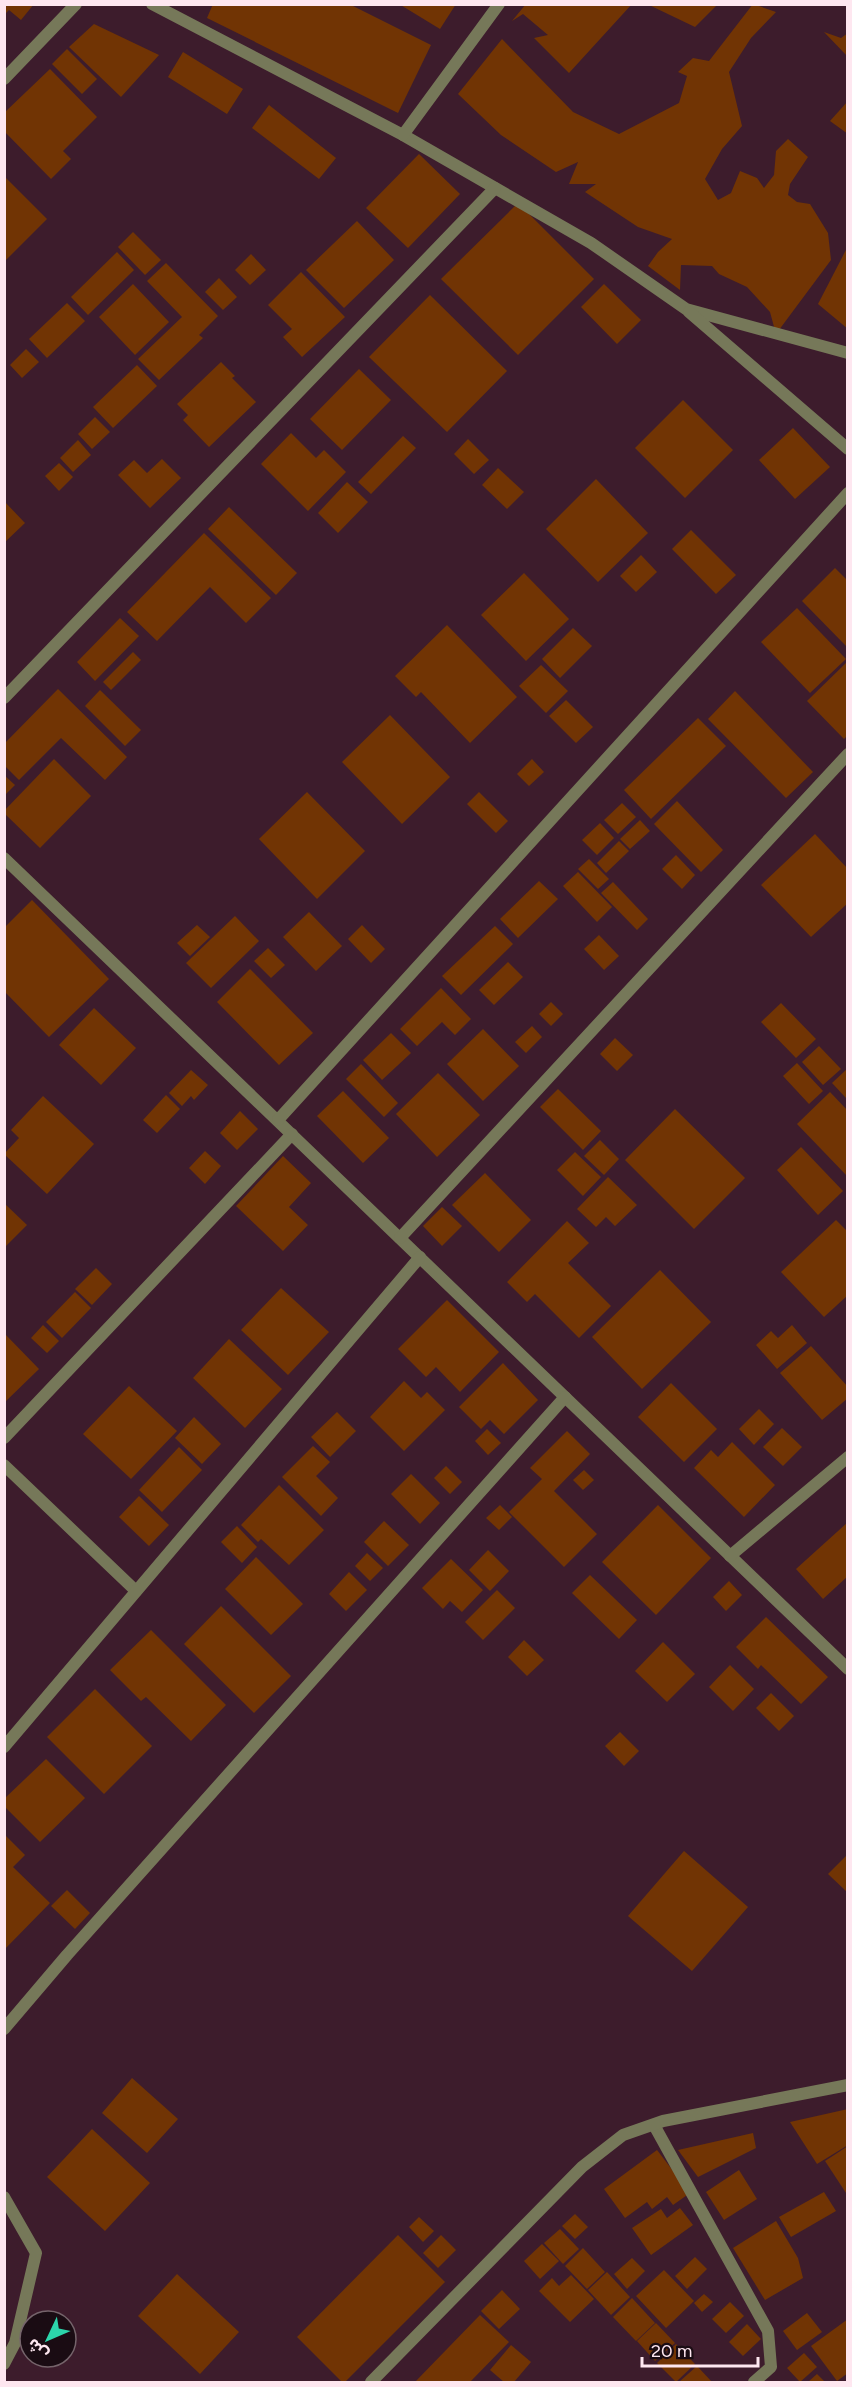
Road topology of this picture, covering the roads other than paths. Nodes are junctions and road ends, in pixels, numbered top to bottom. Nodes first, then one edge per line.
1 (76, 4) edge
2 (152, 4) edge
3 (499, 4) edge
4 (4, 79) edge
5 (403, 135) junction
6 (495, 188) junction
7 (686, 309) junction
8 (848, 353) edge
9 (848, 449) edge
10 (848, 493) edge
11 (4, 698) edge
12 (848, 754) edge
13 (4, 858) edge
14 (278, 1120) junction
15 (292, 1134) junction
16 (400, 1238) junction
17 (420, 1257) junction
18 (565, 1396) junction
19 (4, 1438) edge
20 (848, 1457) edge
21 (4, 1465) edge
22 (730, 1556) junction
23 (136, 1591) junction
24 (848, 1669) edge
25 (4, 1747) edge
26 (4, 2029) edge
27 (848, 2085) edge
28 (654, 2124) junction
29 (4, 2197) edge
30 (4, 2364) edge
31 (371, 2382) edge
32 (754, 2382) edge

1 - 4 street
2 - 5 street
3 - 5 street
5 - 6 street
6 - 7 street
6 - 11 street
7 - 8 street
7 - 9 street
10 - 14 street
12 - 16 street
13 - 14 street
14 - 15 street
15 - 16 street
15 - 19 street
16 - 17 street
17 - 18 street
17 - 23 street
18 - 22 street
18 - 26 street
20 - 22 street
21 - 23 street
22 - 24 street
23 - 25 street
27 - 28 street
28 - 31 street
28 - 32 street
29 - 30 street

